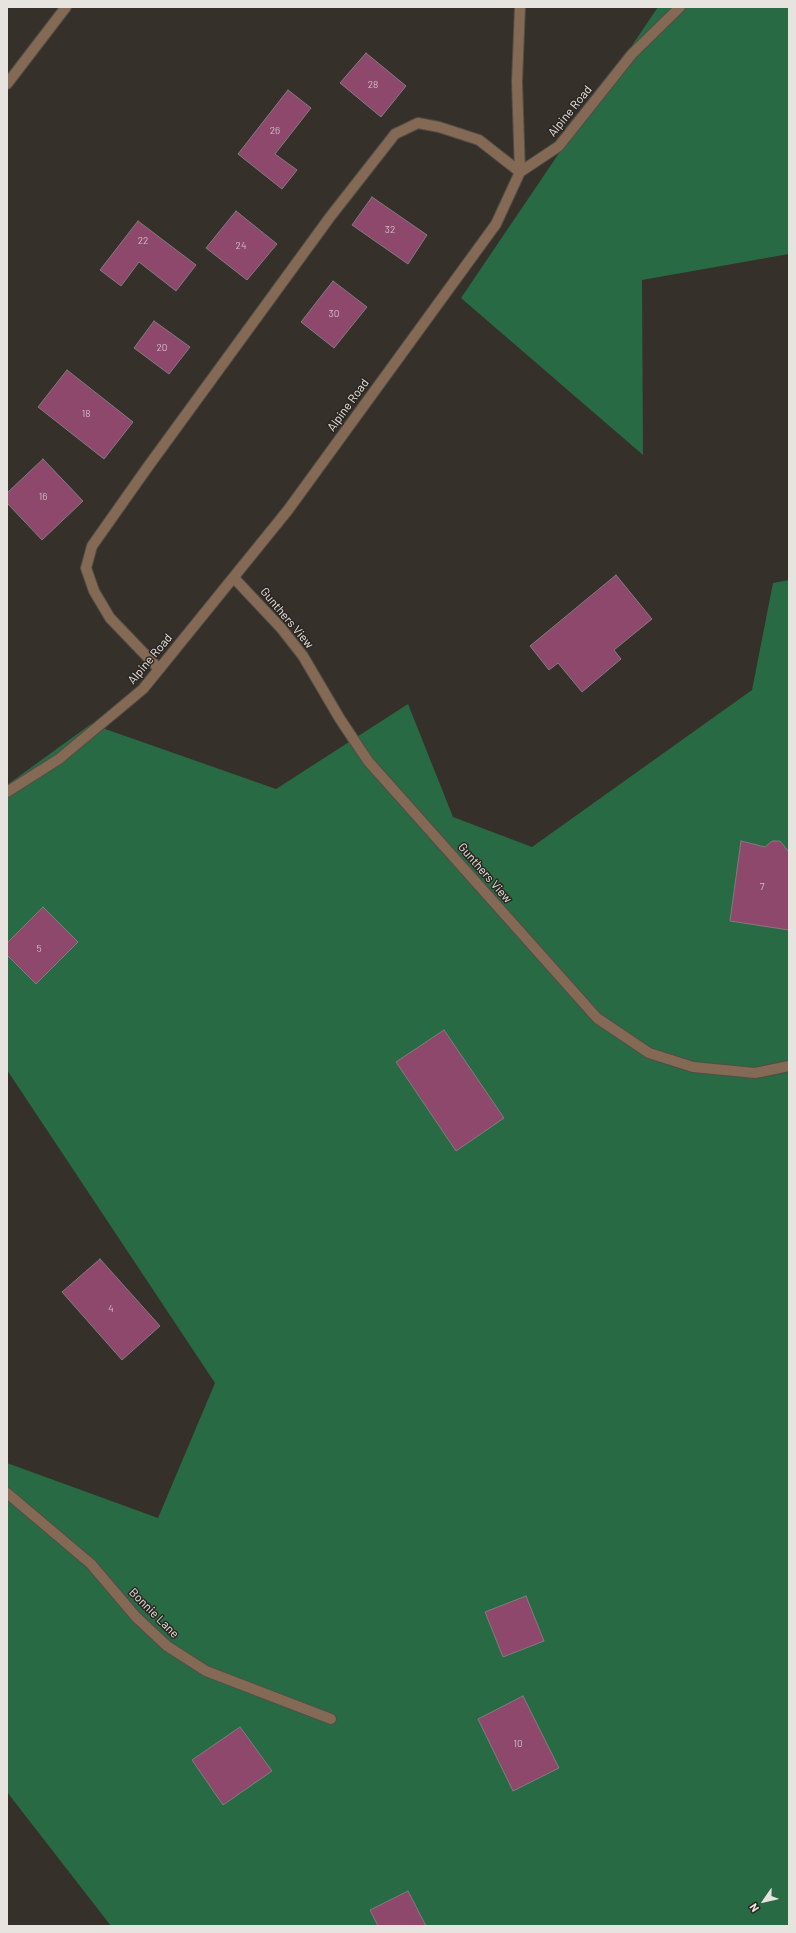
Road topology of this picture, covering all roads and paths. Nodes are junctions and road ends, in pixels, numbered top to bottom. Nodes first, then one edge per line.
1 (66, 7) edge
2 (520, 7) edge
3 (680, 7) edge
4 (7, 84) edge
5 (520, 172) junction
6 (234, 578) junction
7 (159, 669) junction
8 (7, 792) edge
9 (789, 1066) edge
10 (7, 1493) edge
11 (331, 1719) dead end

1 - 4 street
2 - 5 street
3 - 5 street, Alpine Road
5 - 6 street, Alpine Road
5 - 7 street
6 - 7 street, Alpine Road
6 - 9 street, Gunthers View
7 - 8 street, Alpine Road
10 - 11 street, Bonnie Lane

